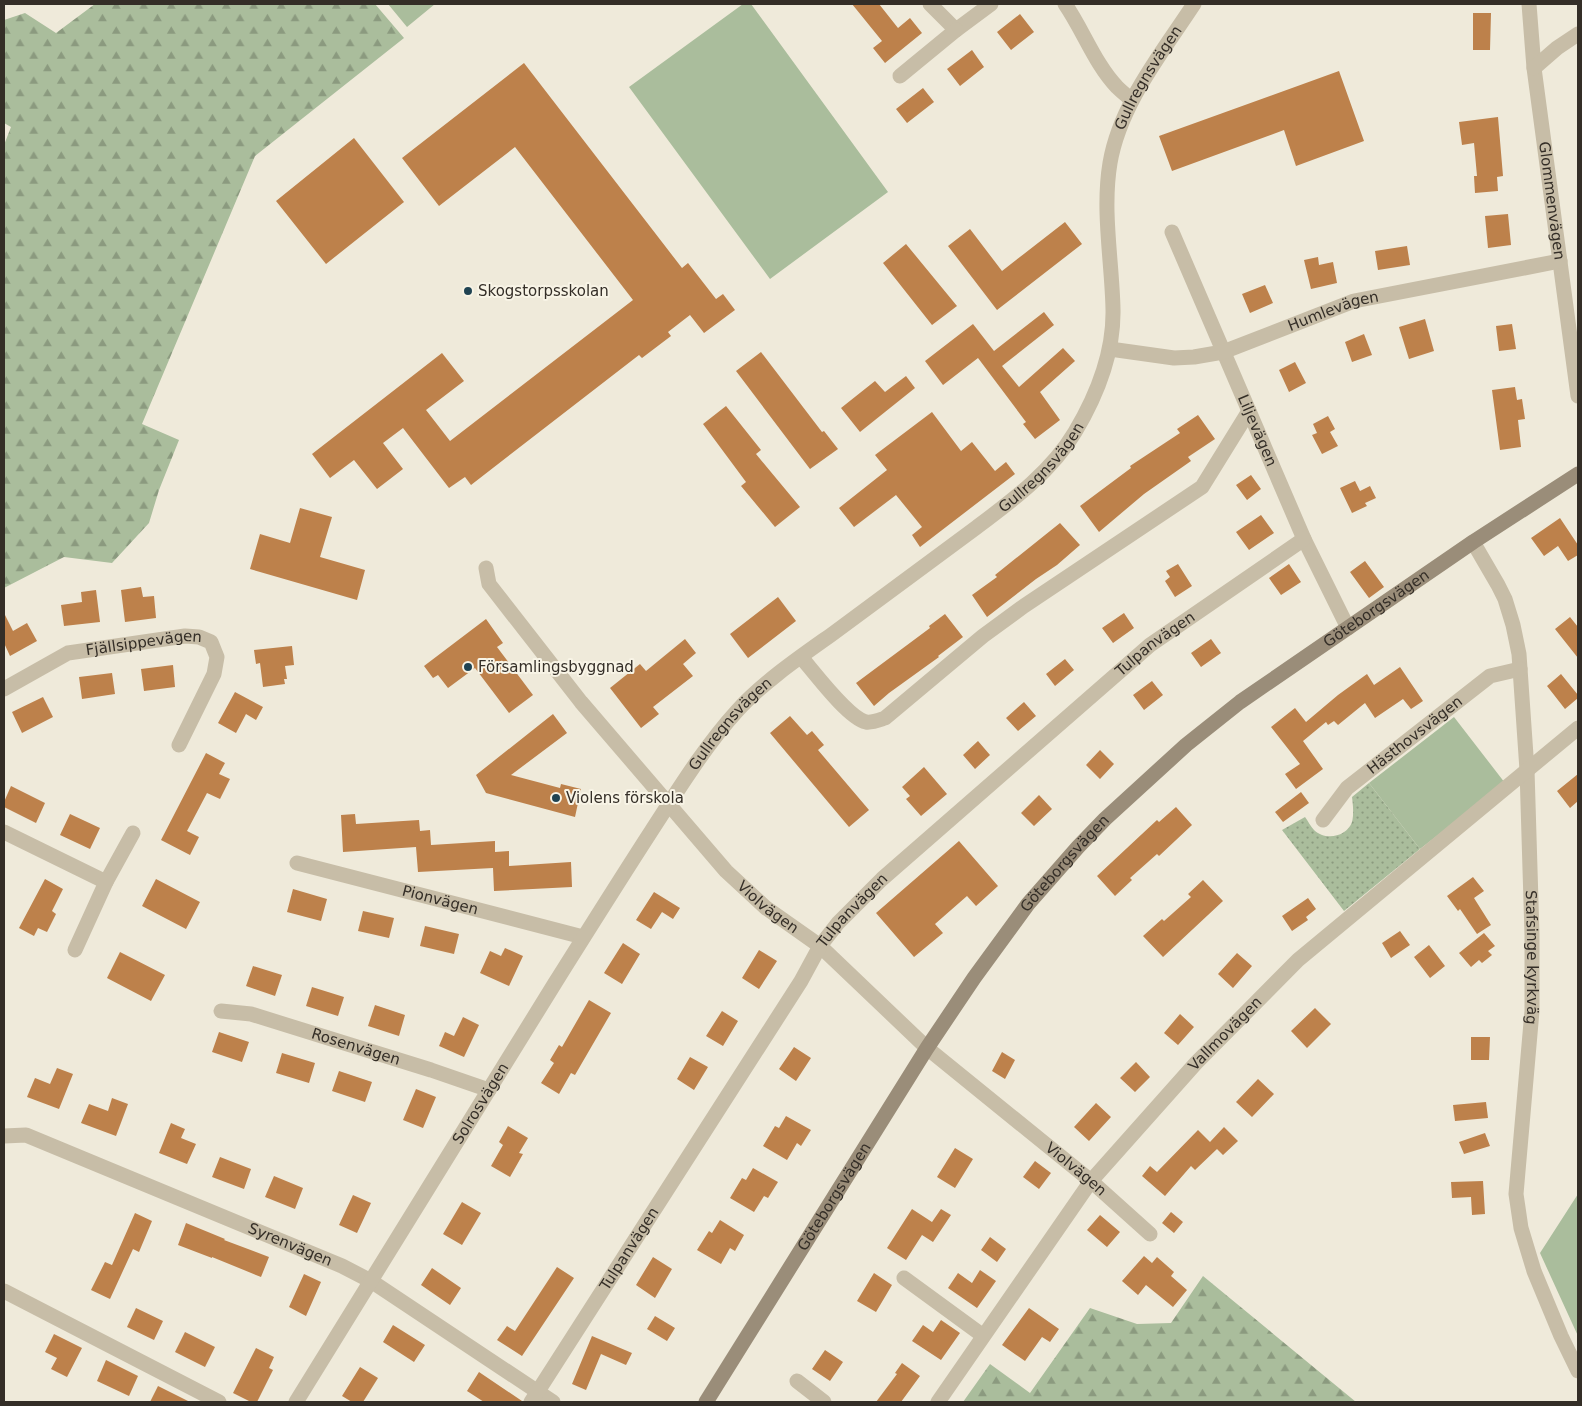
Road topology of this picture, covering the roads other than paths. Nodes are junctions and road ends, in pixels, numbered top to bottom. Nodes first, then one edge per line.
1 (930, 4) edge
2 (992, 4) edge
3 (1065, 4) edge
4 (1194, 4) edge
5 (1528, 4) edge
6 (956, 30) junction
7 (1578, 34) edge
8 (1534, 68) junction
9 (900, 76) dead end
10 (1132, 100) junction
11 (1172, 232) dead end
12 (1560, 261) junction
13 (1578, 287) edge
14 (1565, 296) junction
15 (1110, 349) junction
16 (1223, 352) junction
17 (1578, 396) edge
18 (1249, 411) junction
19 (1578, 474) edge
20 (1304, 539) junction
21 (1473, 542) junction
22 (486, 568) dead end
23 (1348, 628) junction
24 (801, 657) junction
25 (1520, 669) junction
26 (4, 688) edge
27 (1578, 728) edge
28 (179, 745) dead end
29 (1527, 770) junction
30 (668, 805) junction
31 (1323, 820) dead end
32 (4, 832) edge
33 (133, 833) dead end
34 (297, 863) dead end
35 (106, 882) junction
36 (583, 937) junction
37 (820, 946) junction
38 (75, 950) dead end
39 (221, 1011) dead end
40 (928, 1048) junction
41 (489, 1090) junction
42 (4, 1136) edge
43 (1091, 1181) junction
44 (1150, 1234) dead end
45 (904, 1278) dead end
46 (370, 1281) junction
47 (4, 1290) edge
48 (982, 1336) junction
49 (1578, 1371) edge
50 (797, 1381) dead end
51 (534, 1397) edge
52 (219, 1402) edge
53 (296, 1402) edge
54 (552, 1402) edge
55 (706, 1402) edge
56 (824, 1402) edge
57 (938, 1402) edge

1 - 6 street
2 - 6 street
3 - 10 street
4 - 10 street, Gullregnsvägen
5 - 8 street, Glommenvägen
6 - 9 street
7 - 8 street
8 - 12 street, Glommenvägen
10 - 15 street, Gullregnsvägen
11 - 16 street, Liljevägen
12 - 14 street, Glommenvägen
12 - 16 street, Humlevägen
13 - 14 street
14 - 17 street, Glommenvägen
15 - 16 street, Humlevägen
15 - 24 street, Gullregnsvägen
16 - 18 street, Liljevägen
18 - 20 street, Liljevägen
18 - 24 street
19 - 21 street, Göteborgsvägen
20 - 23 street, Liljevägen
20 - 37 street, Tulpanvägen
21 - 23 street, Göteborgsvägen
21 - 25 street, Stafsinge kyrkväg
22 - 30 street, Violvägen
23 - 40 street, Göteborgsvägen
24 - 30 street, Gullregnsvägen
25 - 29 street, Stafsinge kyrkväg
25 - 31 street, Hästhovsvägen
26 - 28 street, Fjällsippevägen
27 - 29 street, Vallmovägen
29 - 43 street, Vallmovägen
29 - 49 street, Stafsinge kyrkväg
30 - 36 street, Solrosvägen
30 - 37 street, Violvägen
32 - 35 street
33 - 35 street
34 - 36 street, Pionvägen
35 - 38 street
36 - 41 street, Solrosvägen
37 - 40 street, Violvägen
37 - 51 street, Tulpanvägen
39 - 41 street, Rosenvägen
40 - 43 street, Violvägen
40 - 55 street, Göteborgsvägen
41 - 46 street, Solrosvägen
42 - 46 street, Syrenvägen
43 - 44 street, Violvägen
43 - 48 street, Vallmovägen
45 - 48 street
46 - 51 street, Syrenvägen
46 - 53 street, Solrosvägen
47 - 52 street
48 - 57 street, Vallmovägen
50 - 56 street
51 - 54 street, Syrenvägen

